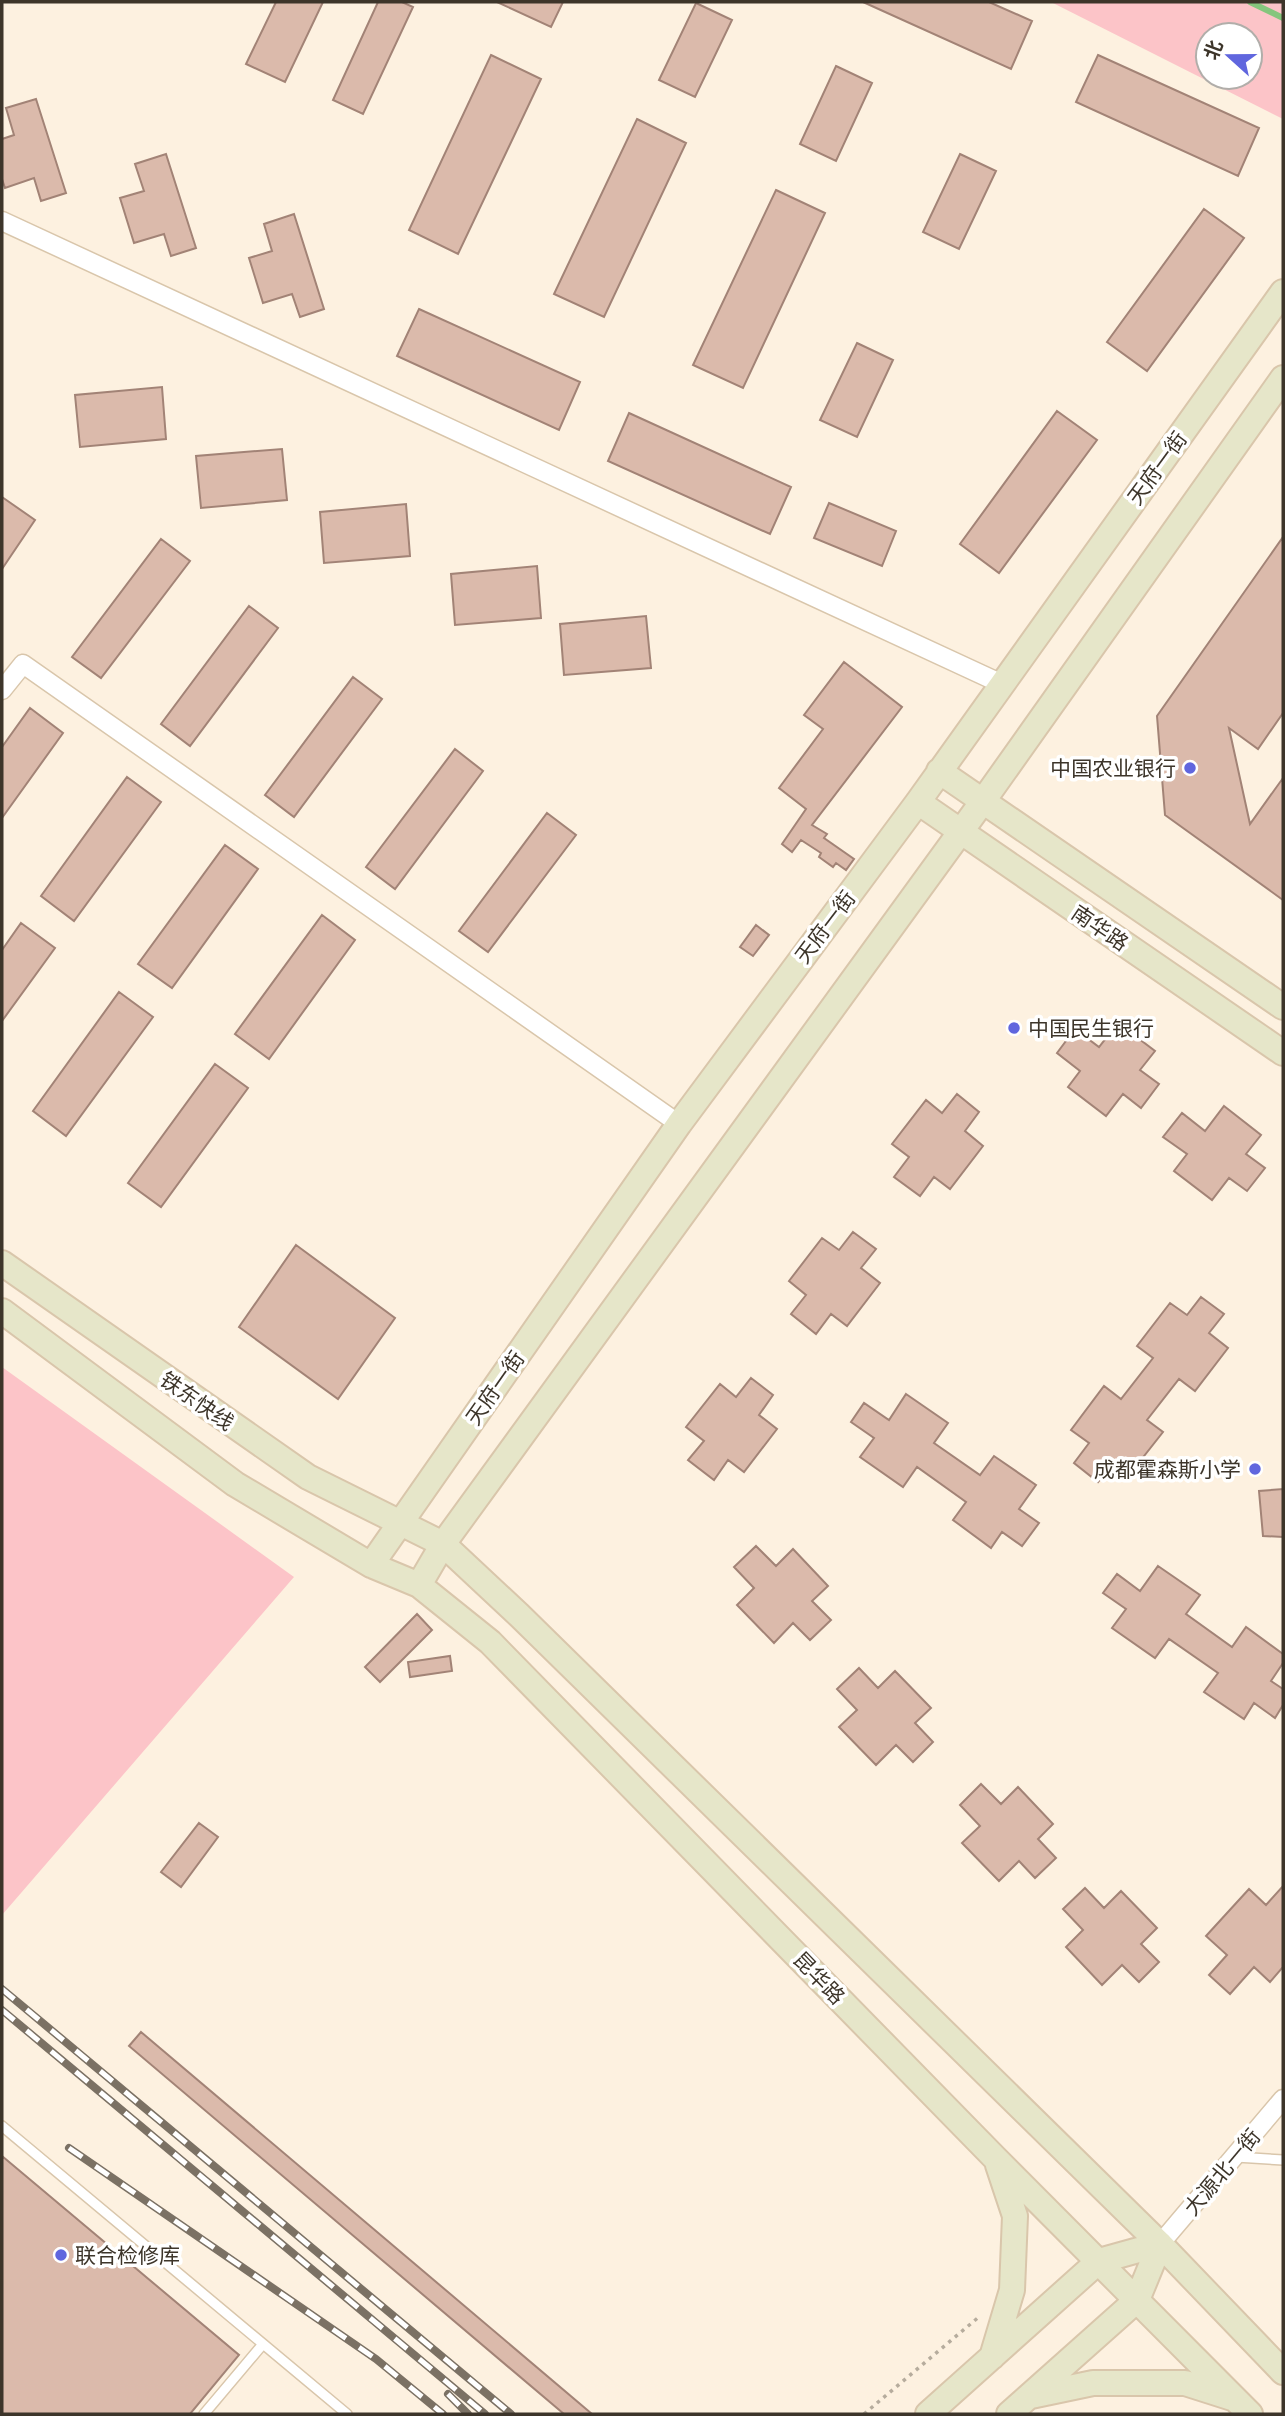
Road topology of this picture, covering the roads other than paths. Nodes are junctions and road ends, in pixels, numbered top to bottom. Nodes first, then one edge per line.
1 (2, 221) edge
2 (1283, 292) edge
3 (1283, 378) edge
4 (1002, 684) junction
5 (2, 690) edge
6 (939, 771) junction
7 (982, 801) junction
8 (918, 802) junction
9 (960, 831) junction
10 (1283, 1007) edge
11 (1283, 1053) edge
12 (679, 1124) junction
13 (2, 1263) edge
14 (2, 1311) edge
15 (401, 1523) junction
16 (443, 1544) junction
17 (371, 1565) junction
18 (419, 1585) junction
19 (1283, 2099) edge
20 (2, 2126) edge
21 (1236, 2157) junction
22 (995, 2158) junction
23 (1283, 2160) edge
24 (1160, 2244) junction
25 (1099, 2261) junction
26 (1137, 2300) junction
27 (263, 2344) junction
28 (992, 2358) junction
29 (1283, 2372) edge
30 (1030, 2396) junction
31 (1243, 2406) edge
32 (204, 2414) edge
33 (347, 2414) edge
34 (928, 2414) edge
35 (1009, 2414) edge

1 - 4 street
2 - 4 main road, 天府一街
3 - 7 main road
4 - 6 main road, 天府一街
5 - 12 street
6 - 7 main road
6 - 8 main road, 天府一街
7 - 9 main road
7 - 10 main road
8 - 9 main road, 南华路
8 - 12 main road, 天府一街
9 - 11 main road, 南华路
9 - 16 main road
12 - 15 main road, 天府一街
13 - 15 main road, 铁东快线
14 - 17 main road, 铁东快线
15 - 16 main road
15 - 17 main road, 天府一街
16 - 18 main road
16 - 24 main road
17 - 18 main road, 昆华路
18 - 22 main road, 昆华路
19 - 21 street, 大源北一街
20 - 27 lane
21 - 23 lane
21 - 24 street, 大源北一街
22 - 25 main road, 昆华路
22 - 28 main road
24 - 25 main road
24 - 26 main road
24 - 29 main road
25 - 26 main road, 昆华路
25 - 28 main road
26 - 30 main road
26 - 31 main road, 昆华路
27 - 32 lane
27 - 33 lane
28 - 34 main road
30 - 31 main road
30 - 35 main road

